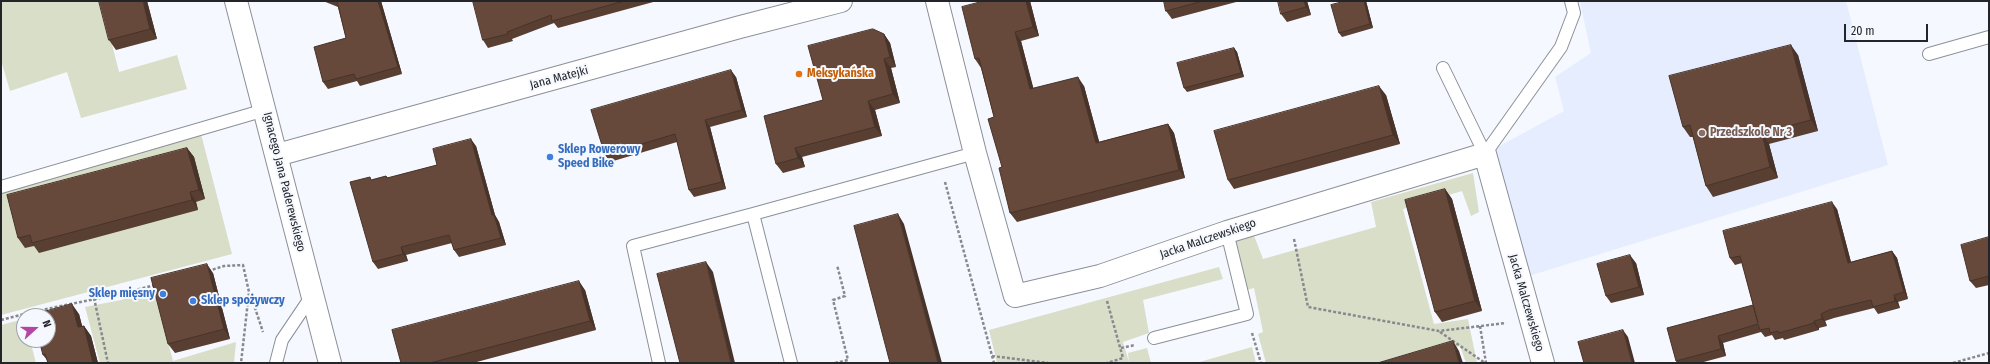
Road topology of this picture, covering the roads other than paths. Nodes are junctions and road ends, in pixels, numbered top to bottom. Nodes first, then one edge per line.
1 (236, 1) edge
2 (841, 1) edge
3 (937, 1) edge
4 (1572, 1) edge
5 (1989, 38) edge
6 (1929, 54) dead end
7 (1443, 68) dead end
8 (265, 110) junction
9 (975, 152) junction
10 (1485, 154) junction
11 (277, 156) junction
12 (1, 187) edge
13 (752, 214) junction
14 (1227, 232) junction
15 (312, 294) junction
16 (1154, 338) dead end
17 (276, 363) edge
18 (330, 363) edge
19 (659, 363) edge
20 (791, 363) edge
21 (1543, 363) edge

1 - 8 street, Ignacego Jana Paderewskiego
2 - 11 street, Jana Matejki
3 - 9 street, Jacka Malczewskiego
4 - 10 lane
5 - 6 lane
7 - 10 lane
8 - 11 street, Ignacego Jana Paderewskiego
8 - 12 lane
9 - 13 lane
9 - 14 street, Jacka Malczewskiego
10 - 14 street, Jacka Malczewskiego
10 - 21 street, Jacka Malczewskiego
11 - 15 street, Ignacego Jana Paderewskiego
13 - 19 lane
13 - 20 lane
14 - 16 lane
15 - 17 lane
15 - 18 street, Ignacego Jana Paderewskiego

